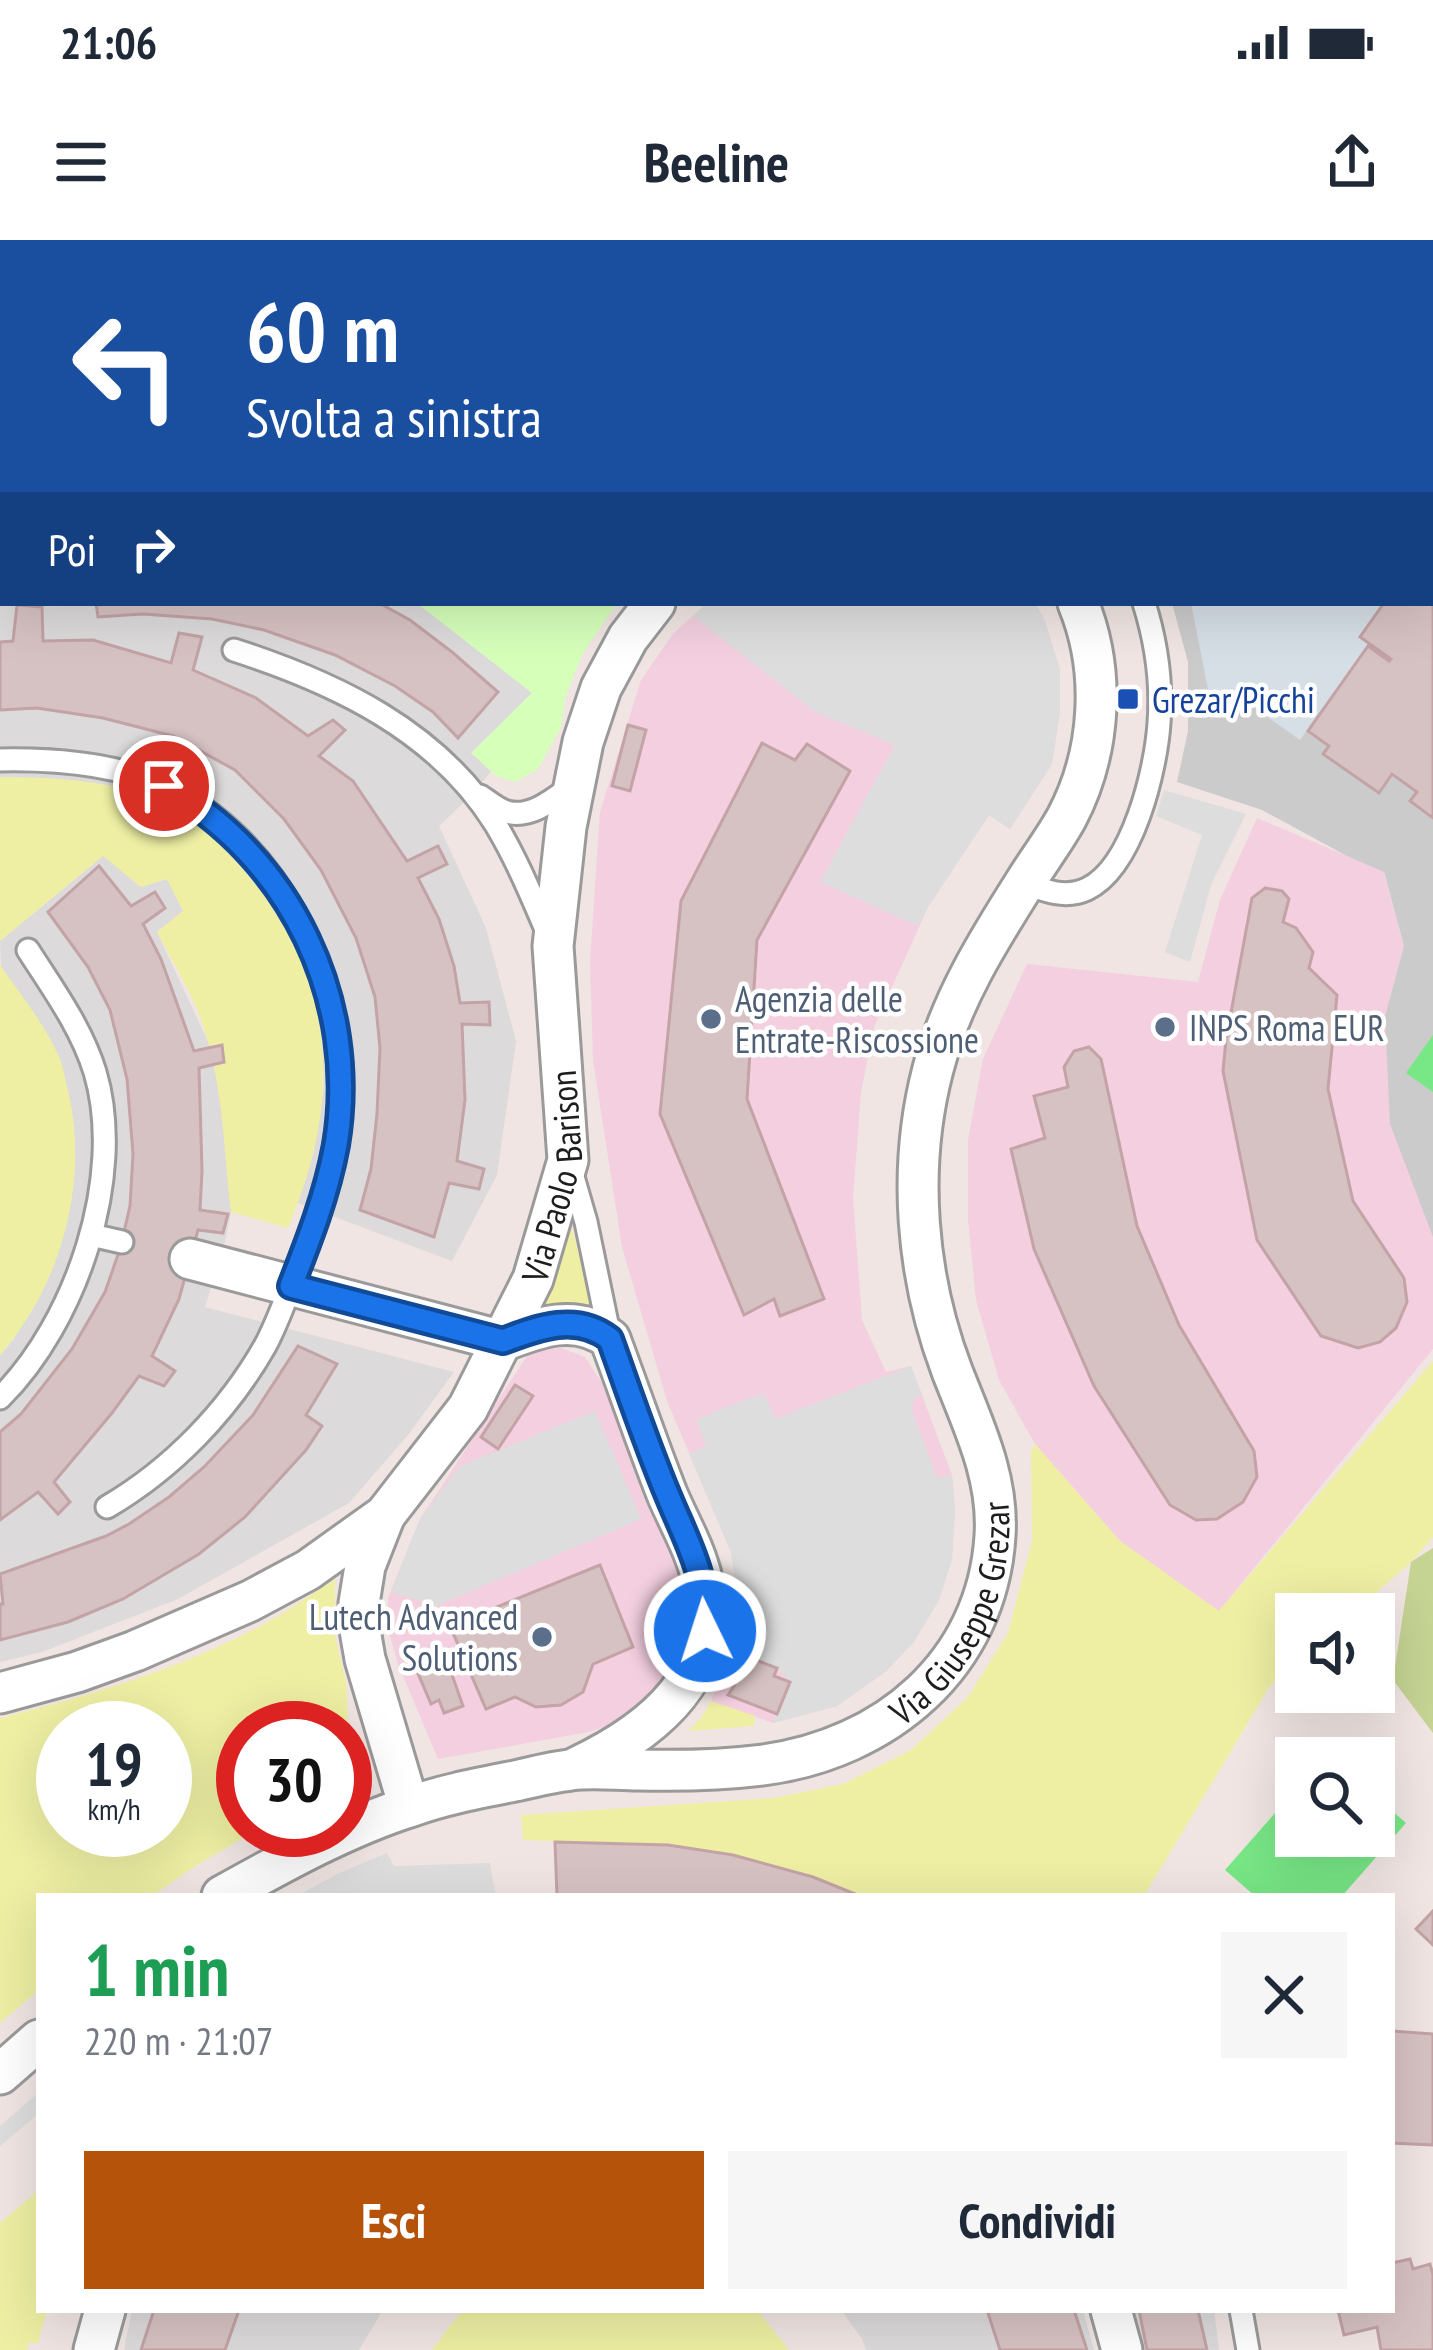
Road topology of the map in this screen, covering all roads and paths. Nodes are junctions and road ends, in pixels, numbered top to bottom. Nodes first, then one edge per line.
1 (653, 606) edge
2 (1079, 606) edge
3 (1145, 606) edge
4 (234, 650) dead end
5 (0, 760) edge
6 (573, 785) junction
7 (474, 793) junction
8 (1024, 883) junction
9 (553, 946) junction
10 (28, 950) dead end
11 (568, 1160) junction
12 (92, 1235) junction
13 (122, 1242) dead end
14 (190, 1259) dead end
15 (291, 1286) junction
16 (610, 1339) junction
17 (503, 1341) junction
18 (0, 1398) edge
19 (107, 1508) dead end
20 (385, 1515) junction
21 (0, 1693) edge
22 (572, 1769) junction
23 (409, 1807) junction
24 (228, 1893) edge
25 (36, 2044) edge
26 (0, 2074) edge
27 (104, 2313) edge
28 (1112, 2313) edge
29 (1241, 2313) edge
30 (94, 2350) edge
31 (1122, 2350) edge
32 (1247, 2350) edge

1 - 6 street, Via Paolo Barison
2 - 8 street, Via Giuseppe Grezar
3 - 8 lane
4 - 7 lane
5 - 15 lane
6 - 7 lane
6 - 9 street, Via Paolo Barison
7 - 9 lane
8 - 22 street, Via Giuseppe Grezar
9 - 11 street, Via Paolo Barison
10 - 12 lane
11 - 16 lane
11 - 17 street, Via Paolo Barison
12 - 13 lane
12 - 18 lane
14 - 15 street
15 - 17 street
15 - 19 lane
16 - 17 street
16 - 22 street
17 - 20 street, Via Paolo Barison
20 - 21 street, Via Paolo Barison
20 - 23 street
22 - 23 street, Via Giuseppe Grezar
23 - 24 street, Via Giuseppe Grezar
25 - 26 street
27 - 30 street
28 - 31 street
29 - 32 lane

